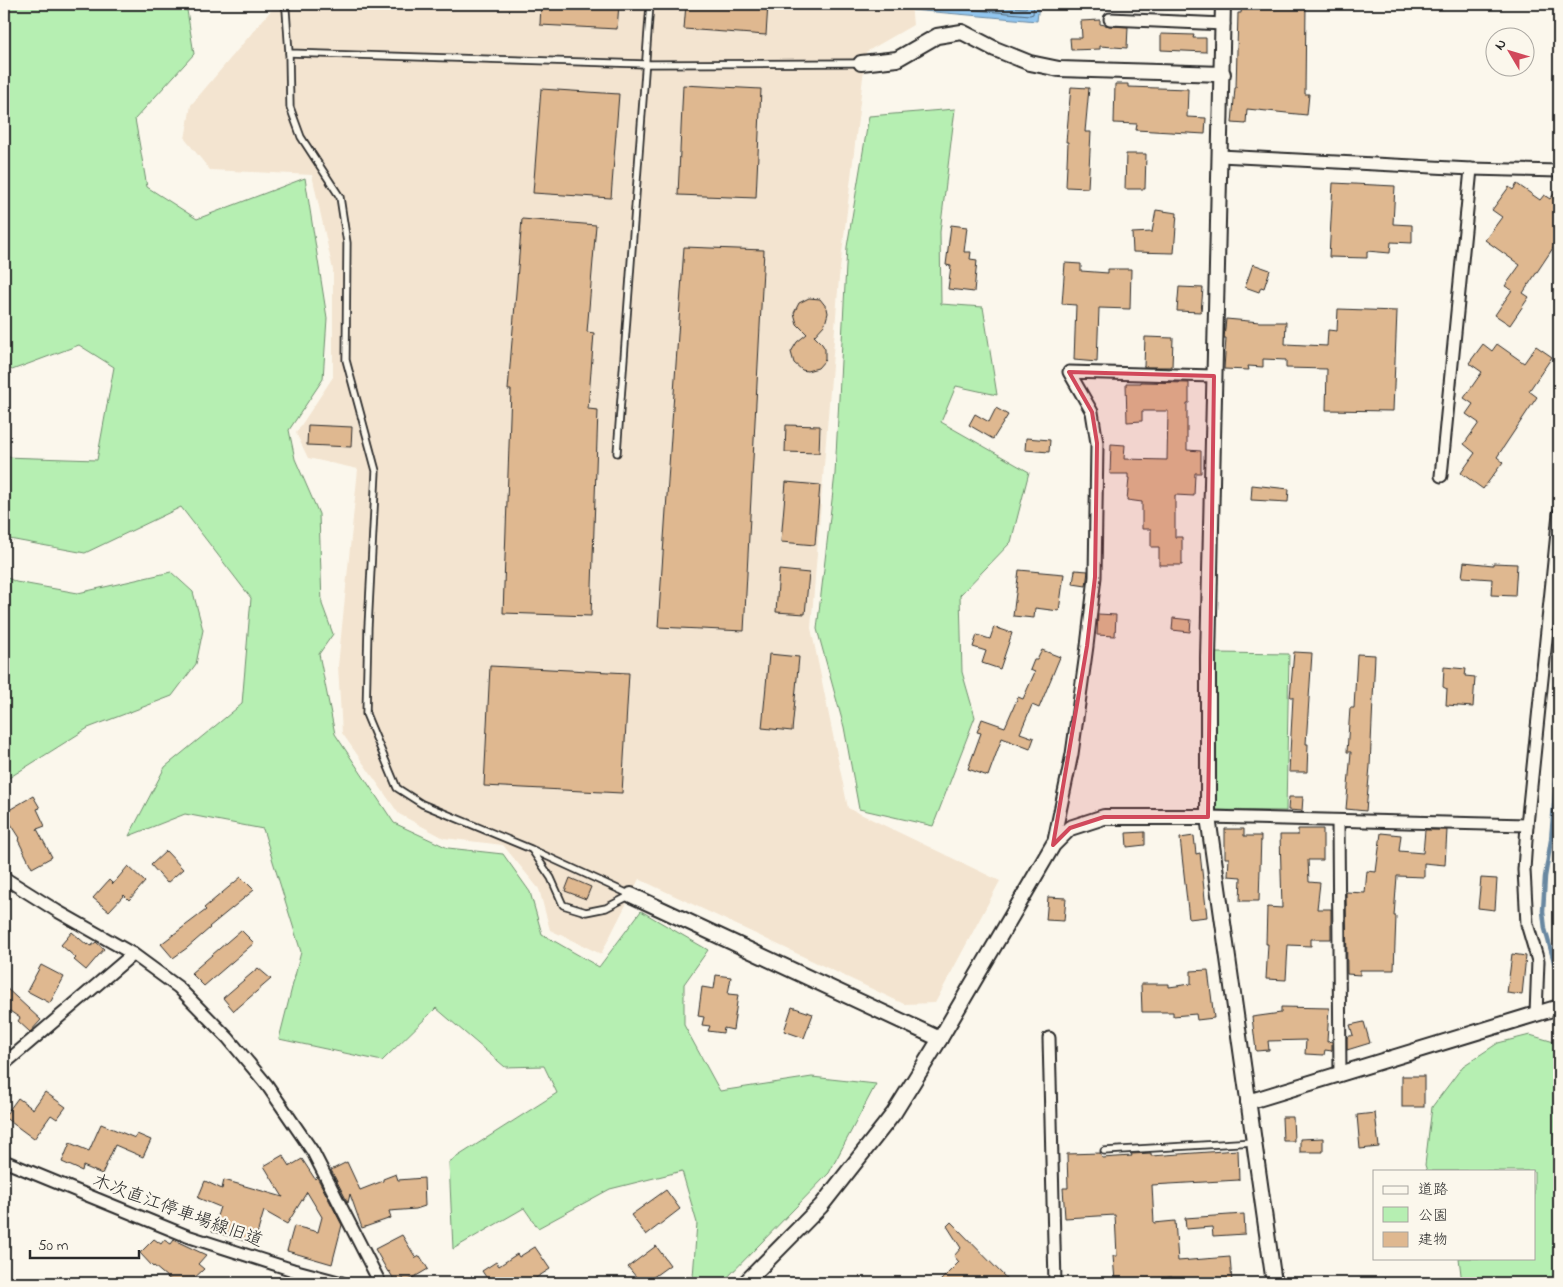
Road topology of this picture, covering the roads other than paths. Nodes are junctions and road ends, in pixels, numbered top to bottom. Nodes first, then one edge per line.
1 (284, 4) edge
2 (650, 4) edge
3 (1223, 4) edge
4 (1110, 19) dead end
5 (1224, 24) junction
6 (289, 53) junction
7 (862, 63) joint
8 (645, 64) junction
9 (1223, 74) junction
10 (1220, 156) junction
11 (1471, 169) junction
12 (1559, 171) edge
13 (1214, 376) junction
14 (617, 453) dead end
15 (1441, 476) dead end
16 (1559, 513) edge
17 (1208, 817) junction
18 (1338, 821) junction
19 (1527, 825) junction
20 (1053, 845) junction
21 (531, 849) junction
22 (4, 876) edge
23 (631, 895) junction
24 (133, 954) junction
25 (1559, 1007) edge
26 (1536, 1014) junction
27 (1049, 1038) dead end
28 (940, 1039) junction
29 (4, 1064) edge
30 (1340, 1075) junction
31 (1248, 1102) junction
32 (1254, 1142) junction
33 (1104, 1151) dead end
34 (4, 1161) edge
35 (342, 1283) edge
36 (380, 1283) edge
37 (745, 1283) edge
38 (1055, 1283) edge
39 (1274, 1283) edge

1 - 6 lane
2 - 8 lane
3 - 5 street
4 - 5 street
5 - 9 street
6 - 8 lane
6 - 21 lane
7 - 8 lane
7 - 9 street
8 - 14 lane
9 - 10 street
10 - 11 street
10 - 13 street
11 - 12 street
11 - 15 street
13 - 17 street
13 - 20 street
16 - 19 street
17 - 18 street
17 - 20 street
17 - 31 street
18 - 19 street
18 - 30 street
19 - 26 street
20 - 28 street
21 - 23 lane
21 - 23 lane
22 - 24 street
23 - 28 street
24 - 29 street
24 - 36 street
25 - 26 street
26 - 30 street
27 - 38 street
28 - 37 street
30 - 31 street
31 - 32 street
32 - 33 lane
32 - 39 street
34 - 35 street, 木次直江停車場線旧道

